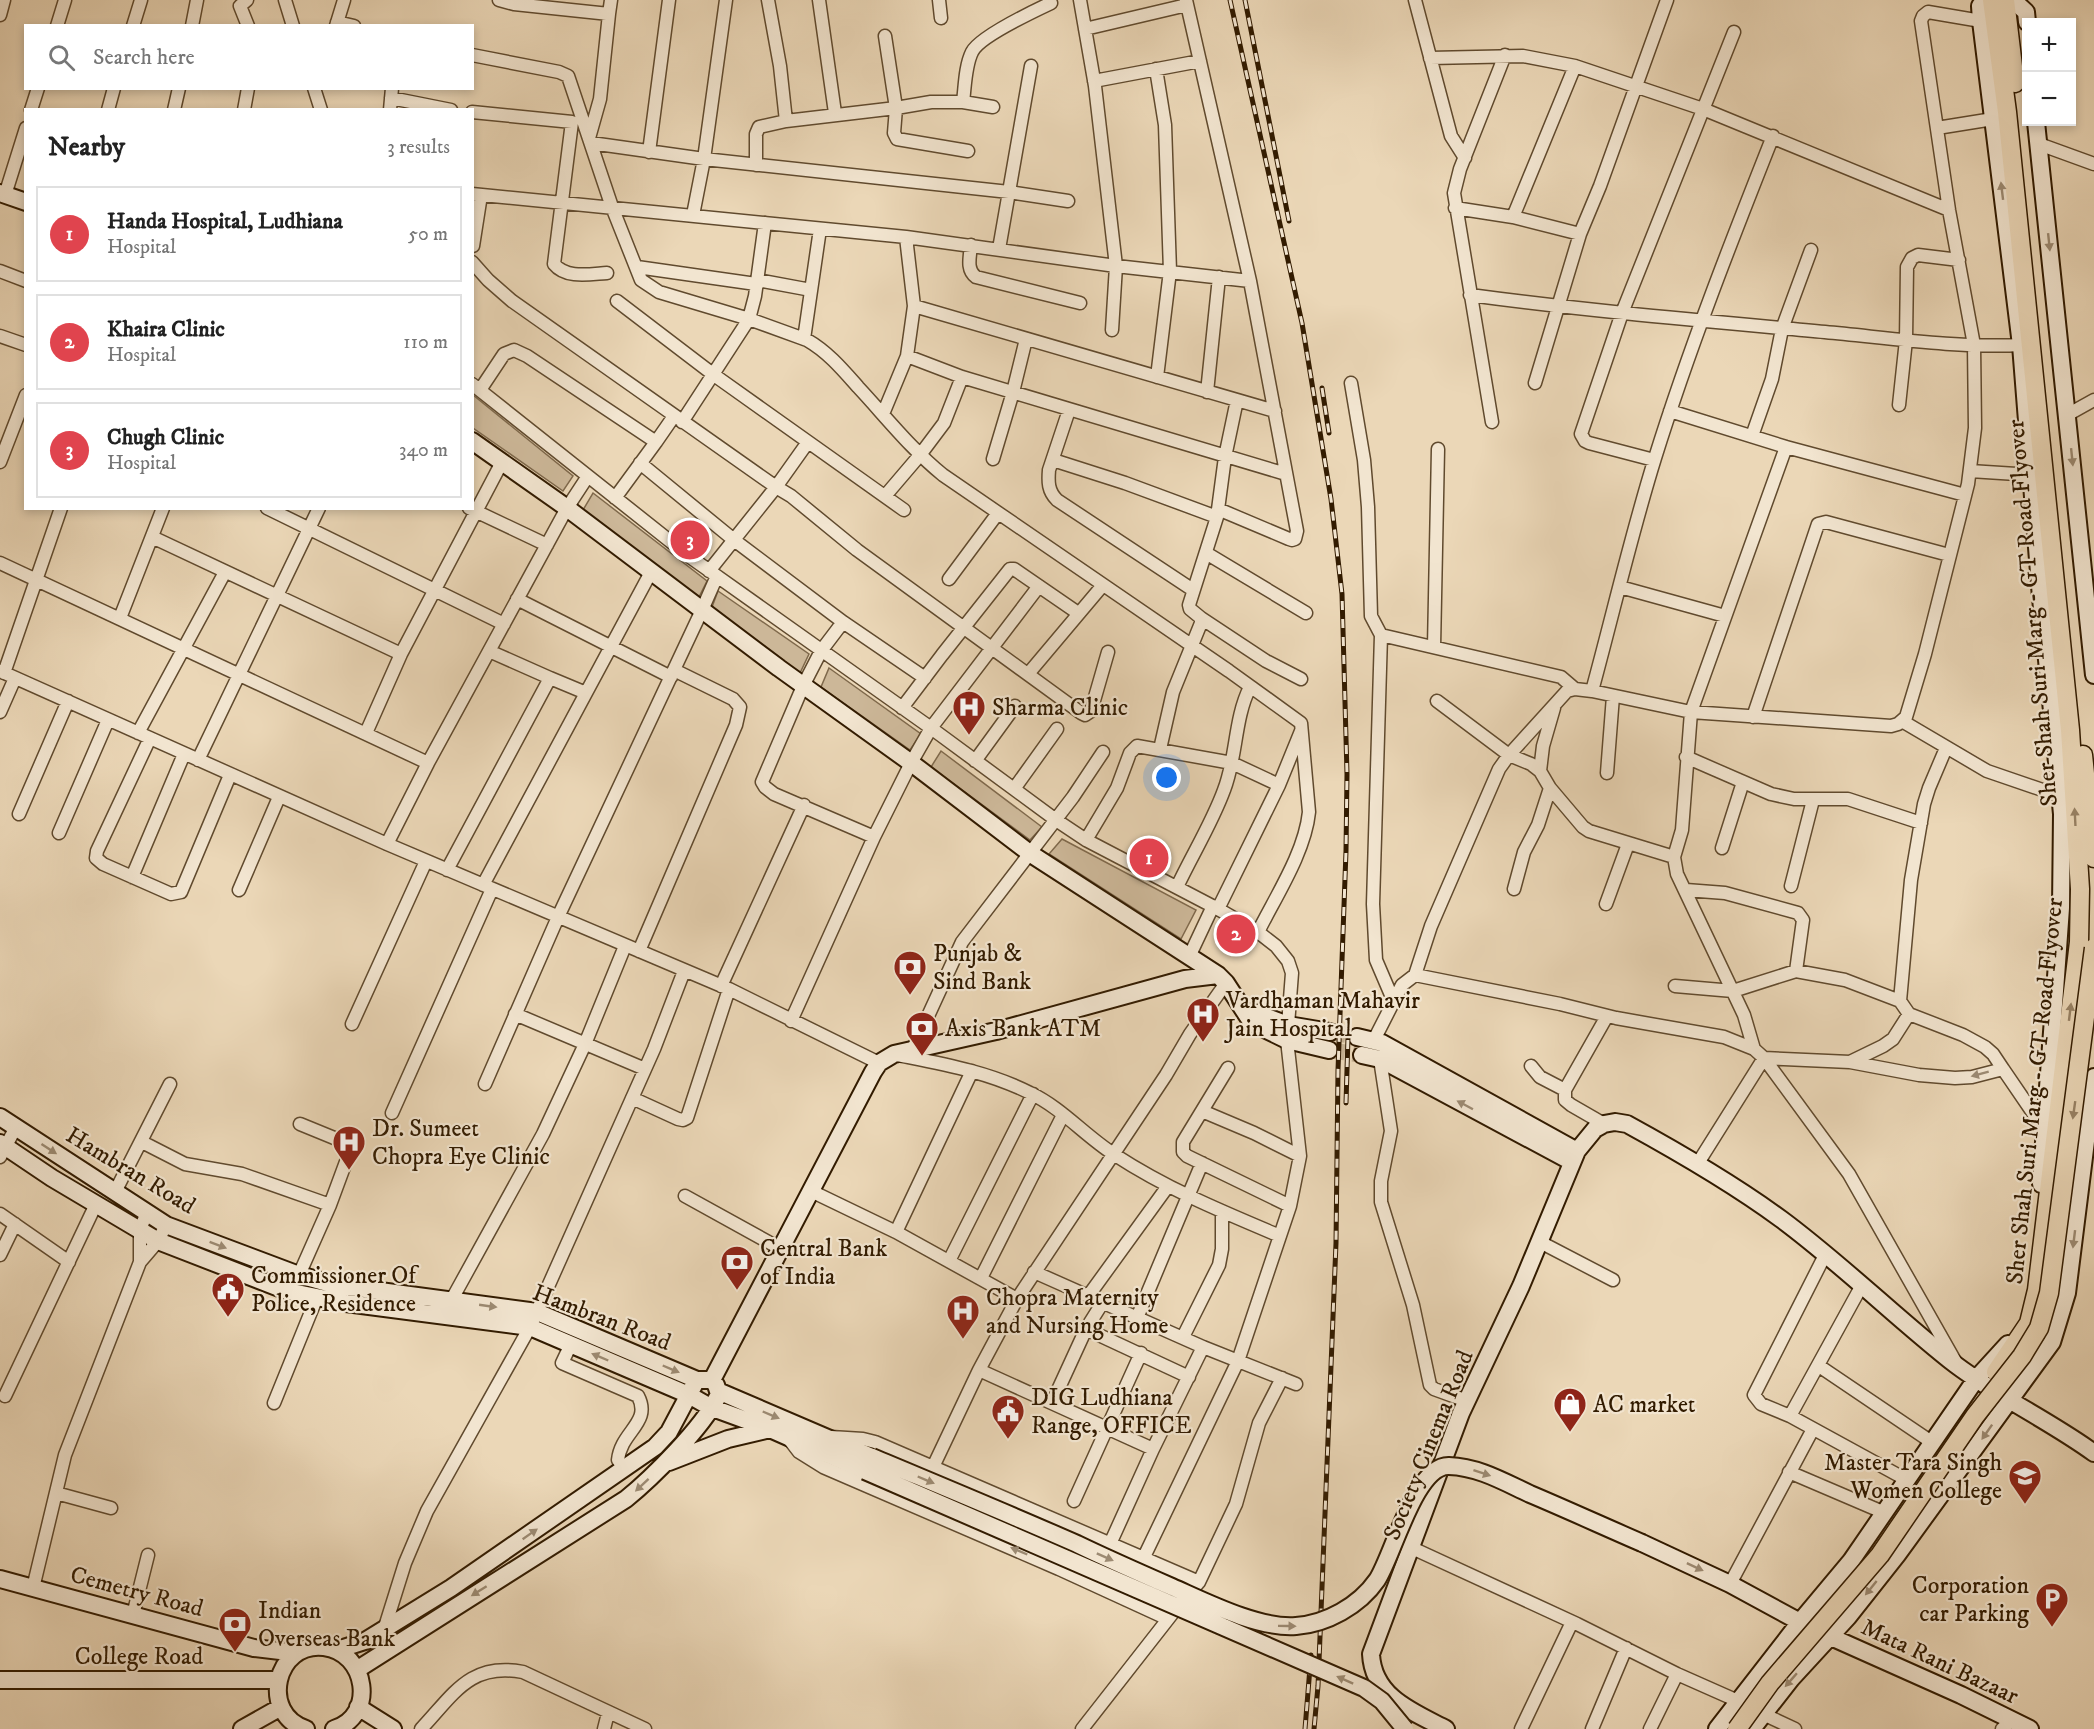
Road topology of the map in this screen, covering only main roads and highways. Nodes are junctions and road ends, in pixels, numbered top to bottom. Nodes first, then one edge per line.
1 (1996, 6) edge
2 (2094, 858) edge
3 (2094, 948) edge
4 (1723, 1729) edge
5 (1737, 1729) edge

1 - 2 main road, Sher Shah Suri Marg - GT Road Flyover
4 -> 1 main road, Sher Shah Suri Marg - GT Road Flyover
3 -> 5 main road, Sher Shah Suri Marg - GT Road Flyover, bridge

